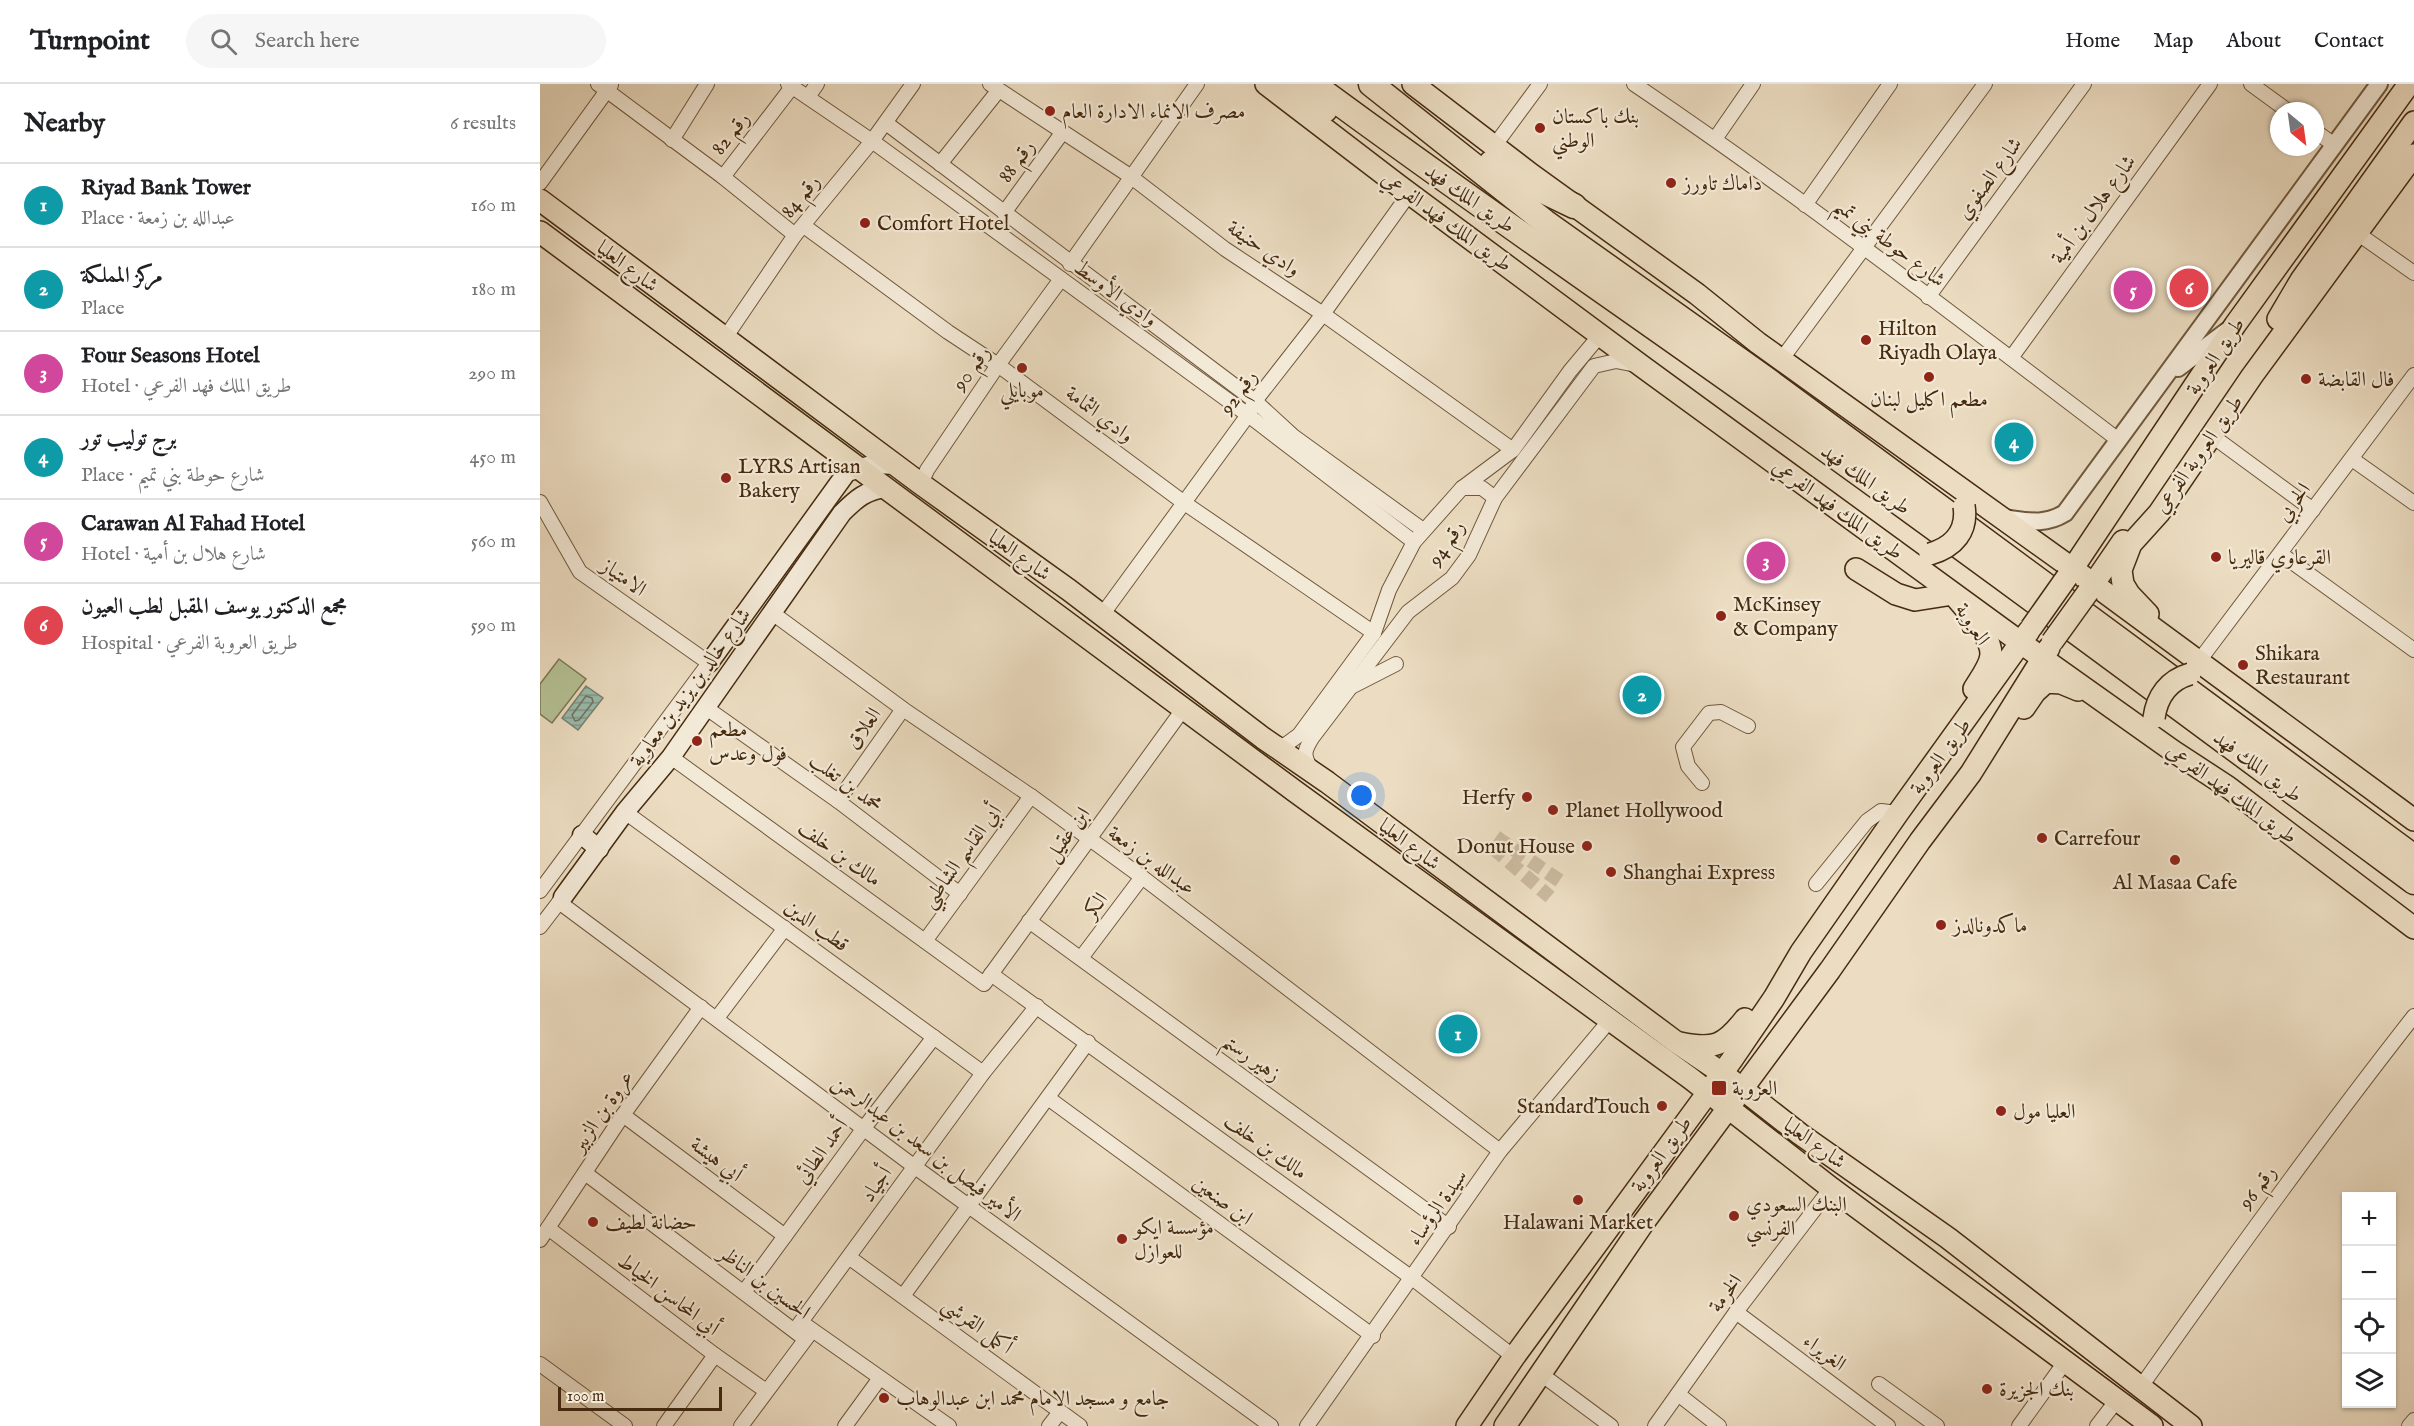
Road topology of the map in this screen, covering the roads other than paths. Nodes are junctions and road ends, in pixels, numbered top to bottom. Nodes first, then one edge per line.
1 (707, 84) edge
2 (817, 84) edge
3 (913, 84) edge
4 (1197, 84) edge
5 (1266, 84) edge
6 (1287, 84) edge
7 (1313, 84) edge
8 (1371, 84) edge
9 (1413, 84) edge
10 (1540, 84) edge
11 (1634, 84) edge
12 (1754, 84) edge
13 (1890, 84) edge
14 (1985, 84) edge
15 (2084, 84) edge
16 (2210, 84) edge
17 (2251, 84) edge
18 (2379, 84) edge
19 (2397, 84) edge
20 (2409, 84) edge
21 (606, 86) edge
22 (790, 86) edge
23 (994, 87) edge
24 (808, 97) junction
25 (2276, 102) edge
26 (2414, 122) edge
27 (886, 123) junction
28 (1062, 133) junction
29 (1436, 134) junction
30 (1386, 138) junction
31 (1714, 138) junction
32 (2324, 138) edge
33 (672, 140) junction
34 (872, 141) junction
35 (2333, 144) junction
36 (1496, 145) junction
37 (2357, 154) junction
38 (2414, 155) edge
39 (940, 164) junction
40 (1130, 176) junction
41 (723, 177) junction
42 (540, 183) edge
43 (1409, 194) junction
44 (540, 200) edge
45 (1805, 205) junction
46 (1574, 206) junction
47 (1004, 213) junction
48 (800, 231) junction
49 (540, 232) edge
50 (2357, 233) junction
51 (1865, 247) junction
52 (1070, 264) junction
53 (2414, 273) edge
54 (1061, 279) junction
55 (2317, 286) junction
56 (1928, 297) junction
57 (1323, 314) junction
58 (2235, 325) junction
59 (2273, 327) junction
60 (1601, 334) junction
61 (725, 338) junction
62 (2011, 358) junction
63 (1781, 360) junction
64 (998, 365) junction
65 (1643, 367) junction
66 (1570, 371) junction
67 (2414, 375) edge
68 (2164, 378) junction
69 (1255, 401) junction
70 (1248, 415) junction
71 (1548, 424) junction
72 (2211, 435) junction
73 (2117, 439) junction
74 (1512, 450) junction
75 (2352, 459) junction
76 (897, 465) junction
77 (859, 468) junction
78 (1940, 476) junction
79 (921, 484) junction
80 (886, 488) junction
81 (1462, 488) junction
82 (1495, 498) junction
83 (827, 500) junction
84 (540, 502) edge
85 (1183, 502) junction
86 (2414, 503) edge
87 (2313, 510) junction
88 (842, 513) junction
89 (2001, 518) junction
90 (2135, 524) junction
91 (1423, 530) junction
92 (1414, 542) junction
93 (2131, 544) junction
94 (1888, 545) junction
95 (2281, 554) junction
96 (2105, 567) junction
97 (1856, 569) dead end
98 (2070, 573) junction
99 (2090, 589) junction
100 (1389, 590) junction
101 (1953, 594) junction
102 (1416, 608) junction
103 (771, 612) junction
104 (1102, 615) junction
105 (1374, 633) junction
106 (2026, 635) junction
107 (2047, 650) junction
108 (2414, 650) edge
109 (2205, 653) junction
110 (709, 663) junction
111 (1396, 664) dead end
112 (1351, 687) junction
113 (2101, 699) junction
114 (705, 707) junction
115 (1184, 708) junction
116 (903, 709) junction
117 (2283, 724) junction
118 (1748, 726) dead end
119 (1263, 738) junction
120 (1944, 751) junction
121 (1248, 755) junction
122 (671, 757) junction
123 (1971, 772) junction
124 (1314, 773) junction
125 (1702, 783) dead end
126 (2228, 787) junction
127 (1031, 796) junction
128 (837, 801) junction
129 (625, 812) junction
130 (1898, 813) junction
131 (2414, 820) edge
132 (582, 835) junction
133 (1089, 840) junction
134 (599, 849) junction
135 (2414, 857) edge
136 (1142, 877) junction
137 (2414, 882) edge
138 (1816, 884) dead end
139 (540, 891) edge
140 (960, 894) junction
141 (561, 899) junction
142 (1029, 921) junction
143 (540, 927) edge
144 (785, 928) junction
145 (2414, 928) edge
146 (925, 940) junction
147 (1802, 952) junction
148 (1081, 958) junction
149 (987, 979) junction
150 (1037, 1006) junction
151 (701, 1007) junction
152 (2414, 1016) edge
153 (717, 1018) junction
154 (1610, 1020) junction
155 (934, 1037) junction
156 (1088, 1042) junction
157 (1676, 1042) junction
158 (983, 1073) junction
159 (1722, 1073) junction
160 (1743, 1089) junction
161 (1708, 1092) junction
162 (1048, 1098) junction
163 (1728, 1108) junction
164 (623, 1115) junction
165 (864, 1128) junction
166 (1500, 1151) junction
167 (915, 1167) junction
168 (585, 1173) junction
169 (1831, 1188) junction
170 (969, 1206) junction
171 (1449, 1227) junction
172 (548, 1228) junction
173 (785, 1236) junction
174 (540, 1240) edge
175 (850, 1258) junction
176 (1412, 1278) junction
177 (744, 1292) junction
178 (903, 1296) junction
179 (1736, 1312) junction
180 (803, 1330) junction
181 (1373, 1336) junction
182 (715, 1356) junction
183 (1514, 1357) junction
184 (2065, 1362) junction
185 (540, 1364) edge
186 (1541, 1374) junction
187 (880, 1378) junction
188 (1879, 1384) dead end
189 (2140, 1388) junction
190 (766, 1391) junction
191 (1678, 1394) junction
192 (2117, 1400) junction
193 (1060, 1412) junction
194 (2414, 1420) edge
195 (851, 1424) edge
196 (625, 1426) edge
197 (664, 1426) edge
198 (741, 1426) edge
199 (949, 1426) edge
200 (1049, 1426) edge
201 (1080, 1426) edge
202 (1271, 1426) edge
203 (1307, 1426) edge
204 (1467, 1426) edge
205 (1505, 1426) edge
206 (1611, 1426) edge
207 (1655, 1426) edge
208 (1719, 1426) edge
209 (1888, 1426) edge
210 (1937, 1426) edge
211 (2019, 1426) edge
212 (2097, 1426) edge
213 (2152, 1426) edge
214 (2178, 1426) edge
215 (2186, 1426) edge
216 (2191, 1426) edge
217 (2409, 1426) edge

1 - 33 street
2 - 24 street
3 - 27 street, رقم 84
4 - 40 street
5 - 43 main road, طريق الملك فهد الفرعي
6 - 30 highway
7 - 30 highway, طريق الملك فهد
8 - 29 highway, طريق الملك فهد
9 - 36 main road
10 - 36 street
11 - 31 street, شارع حوطة بني تميم
12 - 31 street
13 - 45 street
14 - 51 street
15 - 56 street, شارع الصفوي
16 - 62 street, شارع هلال بن أمية
17 - 25 street
18 - 35 street
19 - 37 main road
20 - 37 main road, طريق العروبة
21 - 33 street, وادي الثمامة
21 - 42 street
22 - 24 street, وادي الأوسط
22 - 41 street, رقم 82
23 - 28 street, وادي حنيفة
23 - 39 street
24 - 34 street, وادي الأوسط
26 - 59 main road, طريق العروبة
27 - 34 street, رقم 84
27 - 39 street, وادي الأوسط
28 - 40 street, وادي حنيفة
28 - 47 street, رقم 88
29 - 46 highway
29 - 135 highway, طريق الملك فهد
30 - 137 highway, طريق الملك فهد
31 - 45 street, شارع حوطة بني تميم
32 - 35 street
33 - 41 street, وادي الثمامة
34 - 48 street, رقم 84
34 - 54 street, وادي الأوسط
35 - 68 street
36 - 46 main road
37 - 58 main road, طريق العروبة
38 - 50 main road, طريق العروبة الفرعي
39 - 47 street, وادي الأوسط
40 - 52 street
40 - 57 street, وادي حنيفة
41 - 48 street, وادي الثمامة
43 - 57 street, رقم 92
43 - 60 main road, طريق الملك فهد الفرعي
44 - 61 main road, شارع العليا
45 - 51 street, شارع حوطة بني تميم
46 - 63 main road
47 - 52 street, وادي الأوسط
48 - 61 street, رقم 84
48 - 64 street, وادي الثمامة
49 - 77 main road, شارع العليا
50 - 53 street
50 - 55 main road, طريق العروبة الفرعي
51 - 56 street, شارع حوطة بني تميم
51 - 63 street
52 - 69 street, وادي الأوسط
54 - 64 street, رقم 90
54 - 70 street, وادي الأوسط
55 - 59 main road
55 - 72 main road, طريق العروبة الفرعي
56 - 62 street, شارع حوطة بني تميم
57 - 69 street, رقم 92
57 - 74 street, وادي حنيفة
58 - 68 street
58 - 98 main road, طريق العروبة
59 - 90 main road, طريق العروبة
60 - 65 main road, طريق الملك فهد الفرعي
60 - 66 street, رقم 94
61 - 76 main road, شارع العليا
62 - 73 street, شارع حوطة بني تميم
63 - 78 main road
64 - 79 street, رقم 90
64 - 85 street, وادي الثمامة
65 - 71 street, رقم 94
65 - 94 main road, طريق الملك فهد الفرعي
66 - 71 street
66 - 74 street, رقم 94
67 - 75 street, الحربي
68 - 73 street
69 - 70 street, رقم 92
69 - 91 street, وادي الأوسط
70 - 85 street, رقم 92
70 - 92 street, وادي الأوسط
71 - 82 street, رقم 94
72 - 87 street
72 - 93 main road, طريق العروبة الفرعي
73 - 89 street
74 - 81 street, رقم 94
75 - 86 street
75 - 87 street, الحربي
76 - 77 main road
76 - 79 main road, شارع العليا
77 - 80 main road, شارع العليا
77 - 83 main road, شارع خالد بن يزيد بن معاوية
78 - 89 main road
78 - 94 main road, bridge
79 - 104 main road, شارع العليا
80 - 88 main road, شارع خالد بن يزيد بن معاوية
80 - 115 main road, شارع العليا
81 - 82 street
81 - 91 street, رقم 94
82 - 102 street, رقم 94
83 - 88 main road
83 - 110 main road, شارع خالد بن يزيد بن معاوية
84 - 110 street, الامتياز
85 - 104 street, رقم 92
85 - 105 street, وادي الثمامة
87 - 95 street, الحربي
88 - 103 main road, شارع خالد بن يزيد بن معاوية
89 - 98 main road
90 - 93 main road
90 - 96 main road, طريق العروبة
91 - 92 street, رقم 94
92 - 100 street, رقم 94
93 - 96 main road
93 - 109 main road, طريق العروبة الفرعي
94 - 101 main road, طريق الملك فهد الفرعي
95 - 108 street
95 - 109 street, الحربي
96 - 99 main road, طريق العروبة
97 - 101 main road
98 - 99 main road
98 - 106 main road, طريق العروبة, bridge
99 - 107 main road, طريق العروبة, bridge
99 - 117 main road
100 - 102 street
100 - 105 street, رقم 94
101 - 106 main road, طريق الملك فهد الفرعي
101 - 120 main road, العروبة
102 - 112 street, رقم 94
103 - 114 main road, شارع خالد بن يزيد بن معاوية
103 - 116 street, عبدالله بن زمعة
104 - 119 main road, شارع العليا
105 - 119 street, رقم 94
106 - 107 main road, طريق الملك فهد الفرعي
106 - 120 main road, طريق العروبة
107 - 113 main road, طريق الملك فهد الفرعي
107 - 123 main road, طريق العروبة
109 - 117 main road, طريق العروبة الفرعي
110 - 132 street, شارع خالد بن يزيد بن معاوية
111 - 112 street
112 - 124 street, رقم 94
113 - 123 main road
113 - 126 main road, طريق الملك فهد الفرعي
114 - 122 main road, شارع خالد بن يزيد بن معاوية
114 - 128 street, محمد بن تغلب
115 - 121 main road, شارع العليا
115 - 133 street, ابن عقيل
116 - 127 street, عبدالله بن زمعة
116 - 128 street, العلاق
117 - 126 main road, bridge
117 - 131 main road
118 - 125 street
119 - 121 main road
119 - 124 main road, شارع العليا
120 - 130 main road, طريق العروبة
121 - 154 main road, شارع العليا
122 - 129 main road, شارع خالد بن يزيد بن معاوية
122 - 146 street, مالك بن خلف
123 - 160 main road, طريق العروبة
124 - 157 main road, شارع العليا
126 - 145 main road, طريق الملك فهد الفرعي
127 - 133 street, عبدالله بن زمعة
127 - 140 street, أبي القاسم الشاطبي
128 - 140 street, محمد بن تغلب
129 - 134 main road, شارع خالد بن يزيد بن معاوية
129 - 144 street, قطب الدين
130 - 138 street
130 - 147 main road, طريق العروبة
132 - 134 main road
132 - 139 street, شارع خالد بن يزيد بن معاوية
133 - 136 street, عبدالله بن زمعة
133 - 142 street, ابن عقيل
134 - 141 main road, شارع خالد بن يزيد بن معاوية
136 - 148 street, الكر
136 - 166 street, عبدالله بن زمعة
140 - 146 street, أبي القاسم الشاطبي
141 - 143 street, شارع خالد بن يزيد بن معاوية
141 - 151 street, الأمير فيصل بن سعد بن عبدالرحمن
142 - 148 street, زهير رستم
142 - 149 street, ابن عقيل
144 - 153 street
144 - 155 street, قطب الدين
146 - 149 street, مالك بن خلف
147 - 157 main road
147 - 159 main road, طريق العروبة
148 - 171 street, زهير رستم
149 - 150 street, مالك بن خلف
150 - 156 street, مالك بن خلف
150 - 158 street, أجياد
151 - 153 street, الأمير فيصل بن سعد بن عبدالرحمن
151 - 164 street, عروة بن الزبير
152 - 189 street, رقم 96
153 - 165 street, الأمير فيصل بن سعد بن عبدالرحمن
154 - 161 main road, شارع العليا
154 - 166 street, سيدة الرؤساء
155 - 158 street, قطب الدين
155 - 165 street, أحمد الطائي
156 - 162 street
156 - 176 street, مالك بن خلف
157 - 159 main road, شارع العليا
158 - 167 street, أجياد
159 - 160 main road, شارع العليا
159 - 161 main road, طريق العروبة
160 - 163 main road, طريق العروبة
160 - 189 main road, شارع العليا
161 - 163 main road, شارع العليا
161 - 183 main road, طريق العروبة
162 - 170 street
162 - 181 street, ابن صنعين
163 - 169 main road, شارع العليا
163 - 186 main road, طريق العروبة
164 - 168 street, عروة بن الزبير
164 - 173 street, أبي هيشة
165 - 167 street, الأمير فيصل بن سعد بن عبدالرحمن
165 - 173 street, أحمد الطائي
166 - 171 street, سيدة الرؤساء
167 - 170 street, الأمير فيصل بن سعد بن عبدالرحمن
167 - 175 street, أجياد
168 - 172 street, عروة بن الزبير
168 - 177 street, الحسين بن الناظر
169 - 179 street, الخرمة
169 - 184 main road, شارع العليا
170 - 178 street
170 - 202 street, الأمير فيصل بن سعد بن عبدالرحمن
171 - 176 street, سيدة الرؤساء
172 - 174 street, عروة بن الزبير
172 - 182 street, أبي المحاسن الخياط
173 - 177 street, أحمد الطائي
175 - 178 street, أكمل القرشي
175 - 180 street, أجياد
176 - 181 street, سيدة الرؤساء
176 - 183 street, مالك بن خلف
177 - 180 street, الحسين بن الناظر
178 - 193 street, أكمل القرشي
179 - 191 street, الخرمة
179 - 209 street, الغريراء
180 - 187 street, الحسين بن الناظر
180 - 190 street, أجياد
181 - 203 street, سيدة الرؤساء
182 - 190 street, أبي المحاسن الخياط
182 - 197 street
183 - 204 main road, طريق العروبة
184 - 192 main road, شارع العليا
184 - 211 street
185 - 196 street
186 - 205 main road, طريق العروبة
186 - 206 street
187 - 195 street
187 - 199 street, الحسين بن الناظر
188 - 210 street
189 - 216 main road, شارع العليا
190 - 198 street, أجياد
191 - 207 street, الخرمة
191 - 208 street
192 - 212 street
192 - 213 main road, شارع العليا
193 - 200 street
193 - 201 street, أكمل القرشي
194 - 217 street
214 - 215 main road

